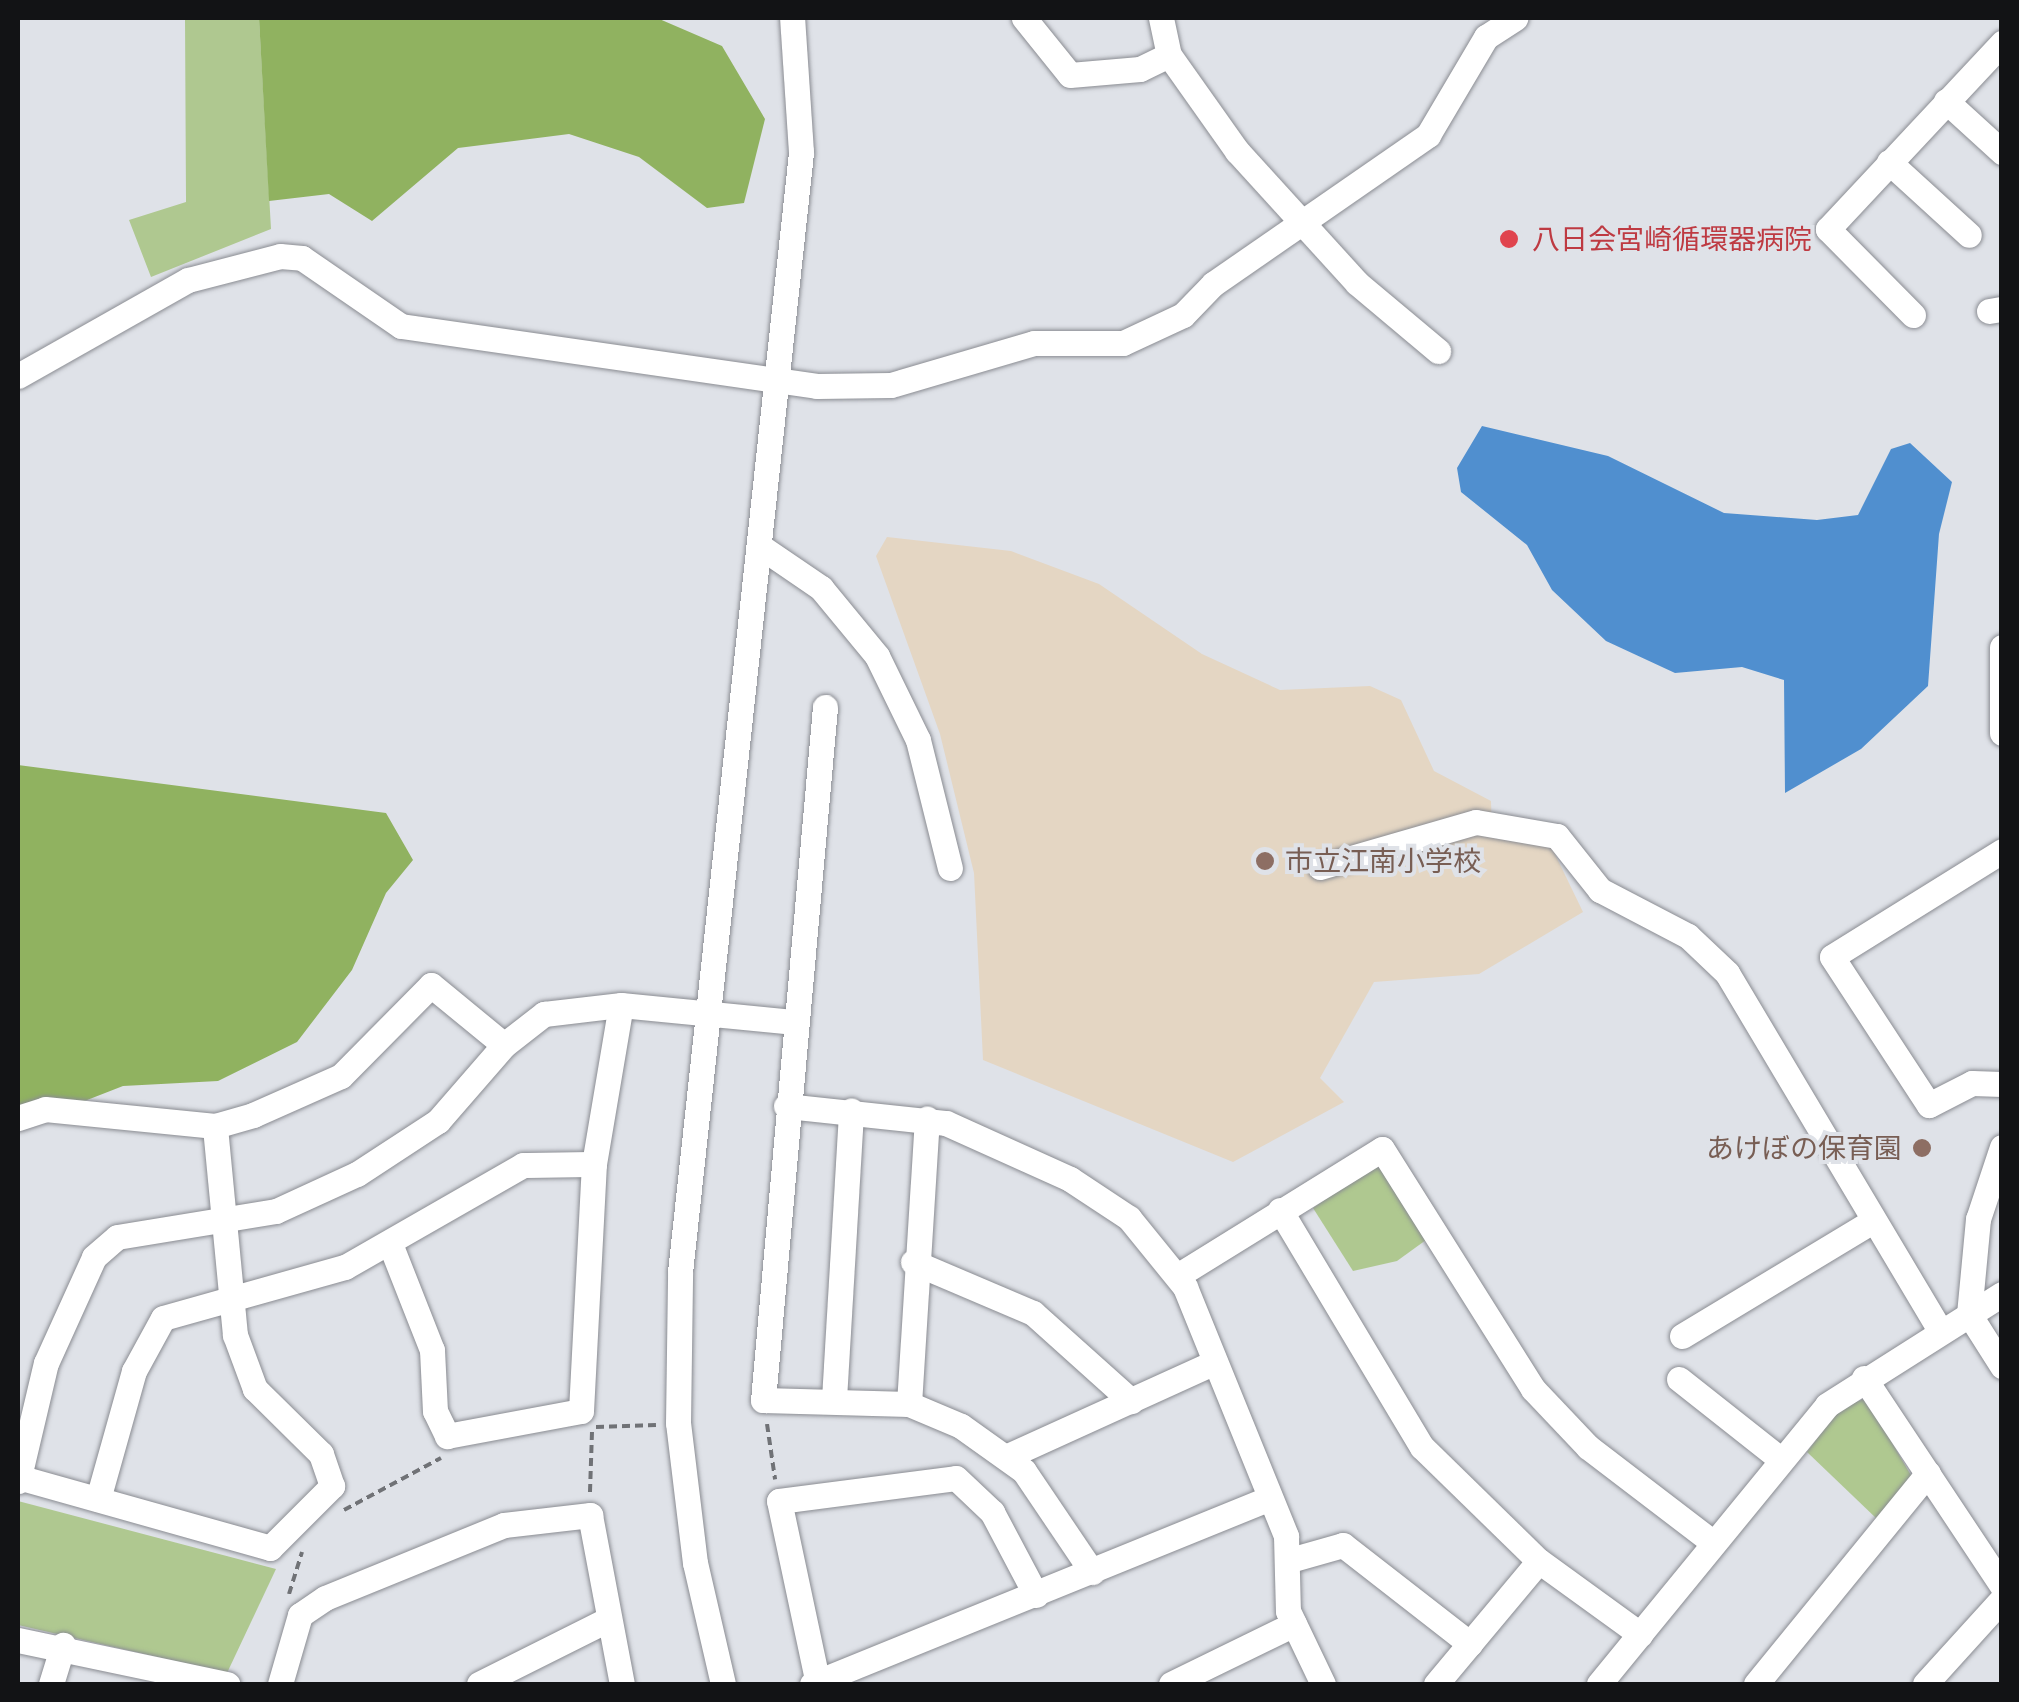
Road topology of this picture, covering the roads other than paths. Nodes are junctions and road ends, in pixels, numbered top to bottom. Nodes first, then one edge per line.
1 (792, 18) edge
2 (1024, 18) edge
3 (1161, 18) edge
4 (1516, 18) edge
5 (2002, 43) edge
6 (1169, 54) junction
7 (1946, 101) junction
8 (2002, 152) edge
9 (1890, 162) junction
10 (1296, 223) junction
11 (1969, 236) dead end
12 (1913, 315) dead end
13 (1438, 351) dead end
14 (18, 376) edge
15 (775, 380) junction
16 (761, 546) junction
17 (2002, 647) edge
18 (825, 707) dead end
19 (2002, 733) edge
20 (2002, 851) edge
21 (1320, 867) dead end
22 (950, 868) dead end
23 (622, 1005) junction
24 (705, 1014) junction
25 (794, 1022) junction
26 (504, 1044) junction
27 (2002, 1084) edge
28 (786, 1106) junction
29 (851, 1111) junction
30 (18, 1118) edge
31 (927, 1120) junction
32 (215, 1126) junction
33 (2001, 1149) edge
34 (594, 1164) junction
35 (1280, 1210) junction
36 (223, 1218) junction
37 (1871, 1222) junction
38 (391, 1246) junction
39 (913, 1262) junction
40 (1177, 1276) junction
41 (2002, 1294) edge
42 (228, 1297) junction
43 (1969, 1314) junction
44 (1941, 1332) junction
45 (1682, 1336) dead end
46 (1215, 1362) junction
47 (2002, 1366) edge
48 (1864, 1378) junction
49 (1679, 1380) dead end
50 (834, 1400) junction
51 (1131, 1401) junction
52 (909, 1404) junction
53 (1008, 1456) junction
54 (1779, 1458) junction
55 (1928, 1473) junction
56 (18, 1478) edge
57 (1270, 1498) junction
58 (98, 1499) junction
59 (1711, 1541) junction
60 (1290, 1560) junction
61 (1539, 1561) junction
62 (1092, 1572) junction
63 (2002, 1586) edge
64 (1036, 1594) junction
65 (2002, 1599) edge
66 (607, 1620) junction
67 (1294, 1624) junction
68 (1640, 1634) junction
69 (18, 1640) edge
70 (1470, 1644) junction
71 (62, 1645) junction
72 (50, 1684) edge
73 (227, 1684) edge
74 (280, 1684) edge
75 (478, 1684) edge
76 (622, 1684) edge
77 (723, 1684) edge
78 (816, 1684) edge
79 (1171, 1684) edge
80 (1324, 1684) edge
81 (1436, 1684) edge
82 (1599, 1684) edge
83 (1756, 1684) edge
84 (1924, 1684) edge

1 - 15 street
2 - 6 street
3 - 6 street
4 - 10 street
5 - 7 street
6 - 10 street
7 - 8 street
7 - 9 street
9 - 11 street
9 - 12 street
10 - 13 street
10 - 15 street
14 - 15 street
15 - 16 street
16 - 22 street
16 - 24 street
17 - 19 street
18 - 25 street
20 - 27 street
21 - 37 street
23 - 24 street
23 - 26 street
23 - 34 street
24 - 25 street
24 - 77 street
25 - 28 street
26 - 32 street
26 - 36 street
28 - 29 street
28 - 50 street
29 - 31 street
29 - 50 street
30 - 32 street
31 - 39 street
31 - 40 street
32 - 36 street
33 - 43 street
34 - 38 street
34 - 38 street
35 - 40 street
35 - 59 street
35 - 61 street
36 - 42 street
36 - 56 street
37 - 44 street
37 - 45 street
38 - 42 street
39 - 51 street
39 - 52 street
40 - 46 street
41 - 43 street
42 - 58 street
42 - 58 street
43 - 44 street
43 - 47 street
44 - 48 street
46 - 51 street
46 - 57 street
48 - 54 street
48 - 55 street
49 - 54 street
50 - 52 street
51 - 53 street
52 - 53 street
53 - 62 street
54 - 59 street
55 - 63 street
55 - 83 street
56 - 58 street
57 - 60 street
57 - 62 street
59 - 68 street
60 - 67 street
60 - 70 street
61 - 68 street
61 - 70 street
62 - 64 street
64 - 78 street
64 - 78 street
65 - 84 street
66 - 74 street
66 - 75 street
66 - 76 street
67 - 79 street
67 - 80 street
68 - 82 street
69 - 71 street
70 - 81 street
71 - 72 street
71 - 73 street

